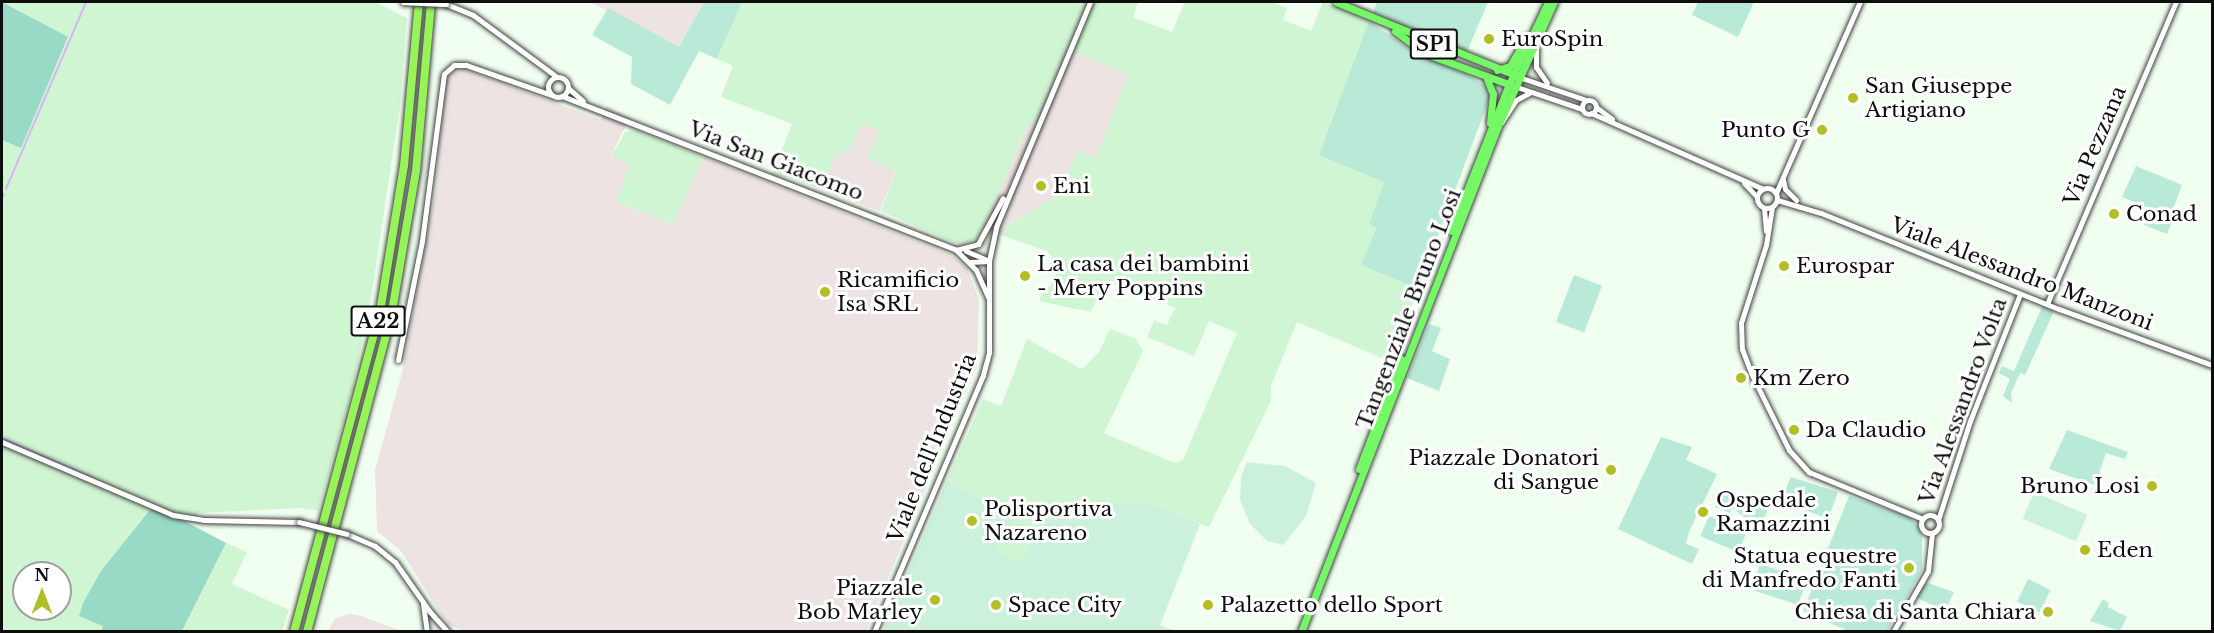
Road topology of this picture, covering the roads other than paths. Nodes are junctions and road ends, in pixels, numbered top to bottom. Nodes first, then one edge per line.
1 (401, 2) edge
2 (419, 2) edge
3 (431, 2) edge
4 (1090, 2) edge
5 (1336, 2) edge
6 (1548, 2) edge
7 (1554, 2) edge
8 (1860, 2) edge
9 (2176, 2) edge
10 (1374, 18) junction
11 (1540, 18) junction
12 (1536, 40) junction
13 (1428, 41) junction
14 (1424, 52) junction
15 (1468, 59) junction
16 (548, 70) junction
17 (1463, 70) junction
18 (1495, 70) junction
19 (557, 76) junction
20 (1516, 76) junction
21 (1487, 79) junction
22 (549, 83) junction
23 (1511, 85) junction
24 (1551, 86) junction
25 (568, 87) junction
26 (530, 90) junction
27 (1538, 93) junction
28 (551, 95) junction
29 (562, 96) junction
30 (1586, 100) junction
31 (584, 102) junction
32 (1596, 107) junction
33 (1582, 109) junction
34 (1591, 113) junction
35 (1498, 126) junction
36 (1623, 127) junction
37 (1489, 132) junction
38 (1732, 175) junction
39 (1783, 178) junction
40 (1010, 186) junction
41 (1770, 188) junction
42 (1763, 189) junction
43 (1777, 196) junction
44 (1757, 197) junction
45 (1796, 200) junction
46 (1772, 207) junction
47 (1764, 208) junction
48 (1821, 213) junction
49 (1767, 236) junction
50 (956, 250) junction
51 (964, 250) junction
52 (969, 261) junction
53 (989, 261) junction
54 (2020, 294) junction
55 (990, 301) junction
56 (2047, 304) junction
57 (398, 360) dead end
58 (2212, 365) edge
59 (2, 442) edge
60 (1923, 519) junction
61 (1938, 520) junction
62 (1930, 533) junction
63 (423, 603) junction
64 (294, 632) edge
65 (307, 632) edge
66 (427, 632) edge
67 (448, 632) edge
68 (874, 632) edge
69 (1299, 632) edge
70 (1893, 632) edge

1 - 16 street, bridge
2 - 64 highway, A22
3 - 65 highway, A22
4 - 40 street, Viale dell'Industria
5 - 10 main road, SP1
6 - 11 main road, Tangenziale Bruno Losi
7 - 12 main road, Tangenziale Bruno Losi
8 - 39 street
9 - 56 street, Via Pezzana
10 - 13 main road, SP1
10 - 14 main road, SP1
11 - 18 main road
11 - 20 main road, Tangenziale Bruno Losi
12 - 20 main road, Tangenziale Bruno Losi
12 - 24 street
13 - 14 main road
13 - 15 main road, SP1
14 - 17 main road, SP1
15 - 17 main road
15 - 18 main road, SP1
16 - 19 street
16 - 22 street
17 - 21 main road, SP1
18 - 20 main road, SP1
19 - 22 street
19 - 25 street
20 - 23 main road, Tangenziale Bruno Losi
20 - 24 street, SP1
21 - 23 main road, SP1
21 - 37 main road
22 - 26 street
22 - 28 street
23 - 27 street, SP1
23 - 35 main road, Tangenziale Bruno Losi
23 - 37 main road, Tangenziale Bruno Losi
24 - 30 street, SP1
25 - 29 street
25 - 31 street, Via San Giacomo
26 - 28 street
26 - 57 street
27 - 33 street, SP1
27 - 35 street
28 - 29 street
29 - 31 street, Via San Giacomo
30 - 32 street
30 - 33 street
31 - 50 street, Via San Giacomo
32 - 34 street
32 - 36 street
33 - 34 street
34 - 36 street
35 - 69 main road, Tangenziale Bruno Losi
36 - 38 street
37 - 69 main road, Tangenziale Bruno Losi
38 - 42 street
38 - 44 street
39 - 41 street
39 - 43 street
39 - 45 street
40 - 51 street
40 - 53 street, Viale dell'Industria
41 - 42 street
41 - 43 street
42 - 44 street
43 - 45 street, Viale Alessandro Manzoni
43 - 46 street
43 - 48 street, Viale Alessandro Manzoni
44 - 47 street
45 - 48 street, Viale Alessandro Manzoni
46 - 47 street
46 - 49 street
47 - 49 street
48 - 54 street, Viale Alessandro Manzoni
49 - 60 street
50 - 51 street, Via San Giacomo
50 - 52 street, Via San Giacomo
51 - 53 street, Via San Giacomo
52 - 53 street
52 - 55 street, Via San Giacomo
53 - 55 street, Viale dell'Industria
54 - 56 street, Viale Alessandro Manzoni
54 - 61 street, Via Alessandro Volta
55 - 68 street, Viale dell'Industria
56 - 58 street, Viale Alessandro Manzoni
59 - 63 street, bridge
60 - 61 street
60 - 62 street
61 - 62 street, Via Alessandro Volta
62 - 70 street
63 - 66 street
63 - 67 street

